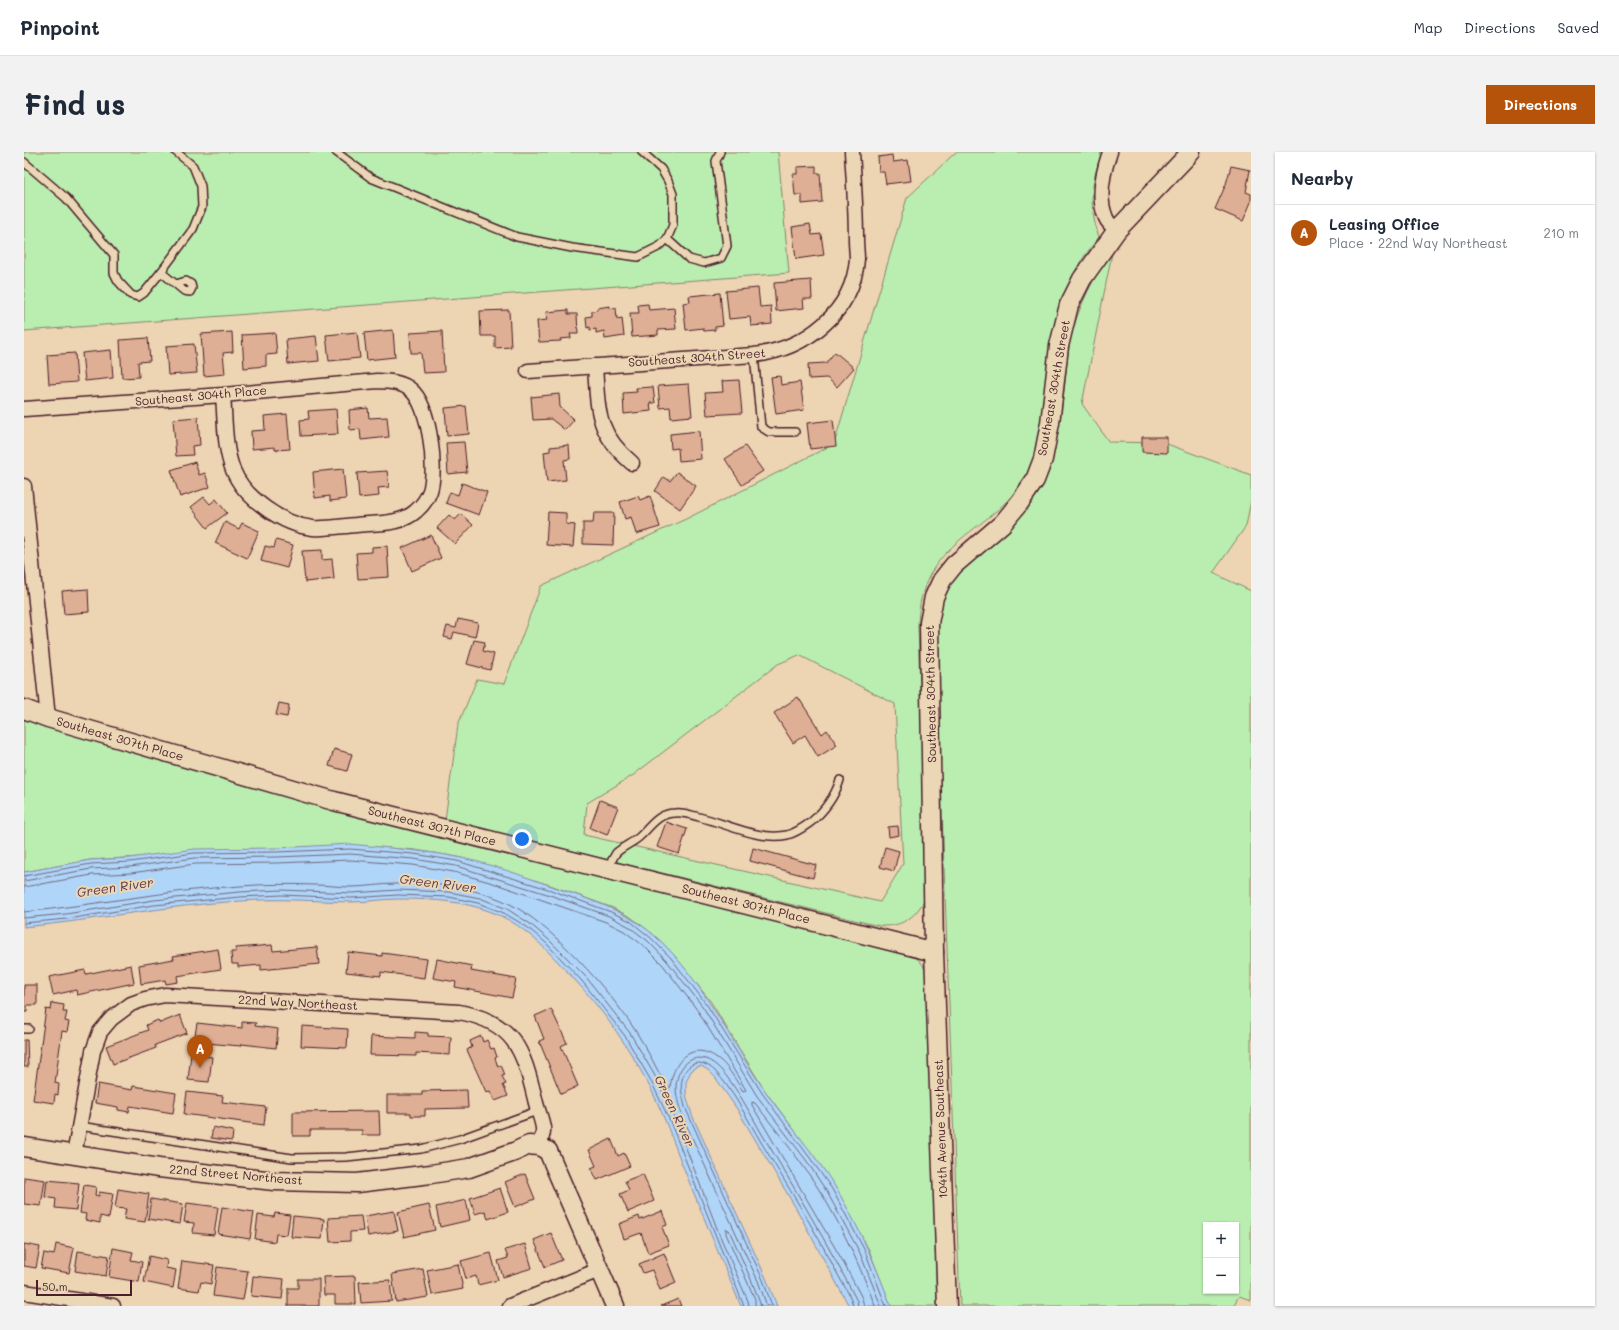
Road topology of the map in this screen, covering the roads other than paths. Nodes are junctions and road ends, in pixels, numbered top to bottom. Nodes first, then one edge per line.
1 (176, 152) edge
2 (336, 152) edge
3 (642, 152) edge
4 (720, 152) edge
5 (852, 152) edge
6 (1110, 152) edge
7 (1191, 152) edge
8 (24, 162) edge
9 (1117, 230) junction
10 (667, 239) junction
11 (161, 272) junction
12 (176, 284) dead end
13 (754, 355) junction
14 (595, 366) junction
15 (528, 371) dead end
16 (223, 395) junction
17 (24, 410) edge
18 (795, 432) dead end
19 (632, 463) dead end
20 (24, 486) edge
21 (24, 709) edge
22 (48, 718) junction
23 (840, 780) dead end
24 (607, 869) junction
25 (934, 952) junction
26 (537, 1111) junction
27 (79, 1126) junction
28 (539, 1146) junction
29 (24, 1147) edge
30 (74, 1155) junction
31 (599, 1270) junction
32 (24, 1292) edge
33 (112, 1306) edge
34 (510, 1306) edge
35 (615, 1306) edge
36 (947, 1306) edge

1 - 11 lane
2 - 10 lane
3 - 10 lane
4 - 10 lane
5 - 13 street, Southeast 304th Street
6 - 9 street
7 - 9 street, Southeast 304th Street
8 - 11 lane
9 - 25 street, Southeast 304th Street
11 - 12 lane
13 - 14 street, Southeast 304th Street
13 - 18 lane
14 - 15 street, Southeast 304th Street
14 - 19 street
16 - 16 street, Southeast 304th Place
16 - 17 street, Southeast 304th Place
20 - 22 street
21 - 22 street, Southeast 307th Place
22 - 24 street, Southeast 307th Place
23 - 24 lane
24 - 25 street, Southeast 307th Place
25 - 36 street, 104th Avenue Southeast
26 - 27 lane
26 - 27 street, 22nd Way Northeast
26 - 28 street, 22nd Way Northeast
27 - 30 street, 22nd Way Northeast
28 - 30 street, 22nd Street Northeast
28 - 31 street
29 - 30 street, 22nd Street Northeast
31 - 34 street
31 - 35 street
32 - 33 street

